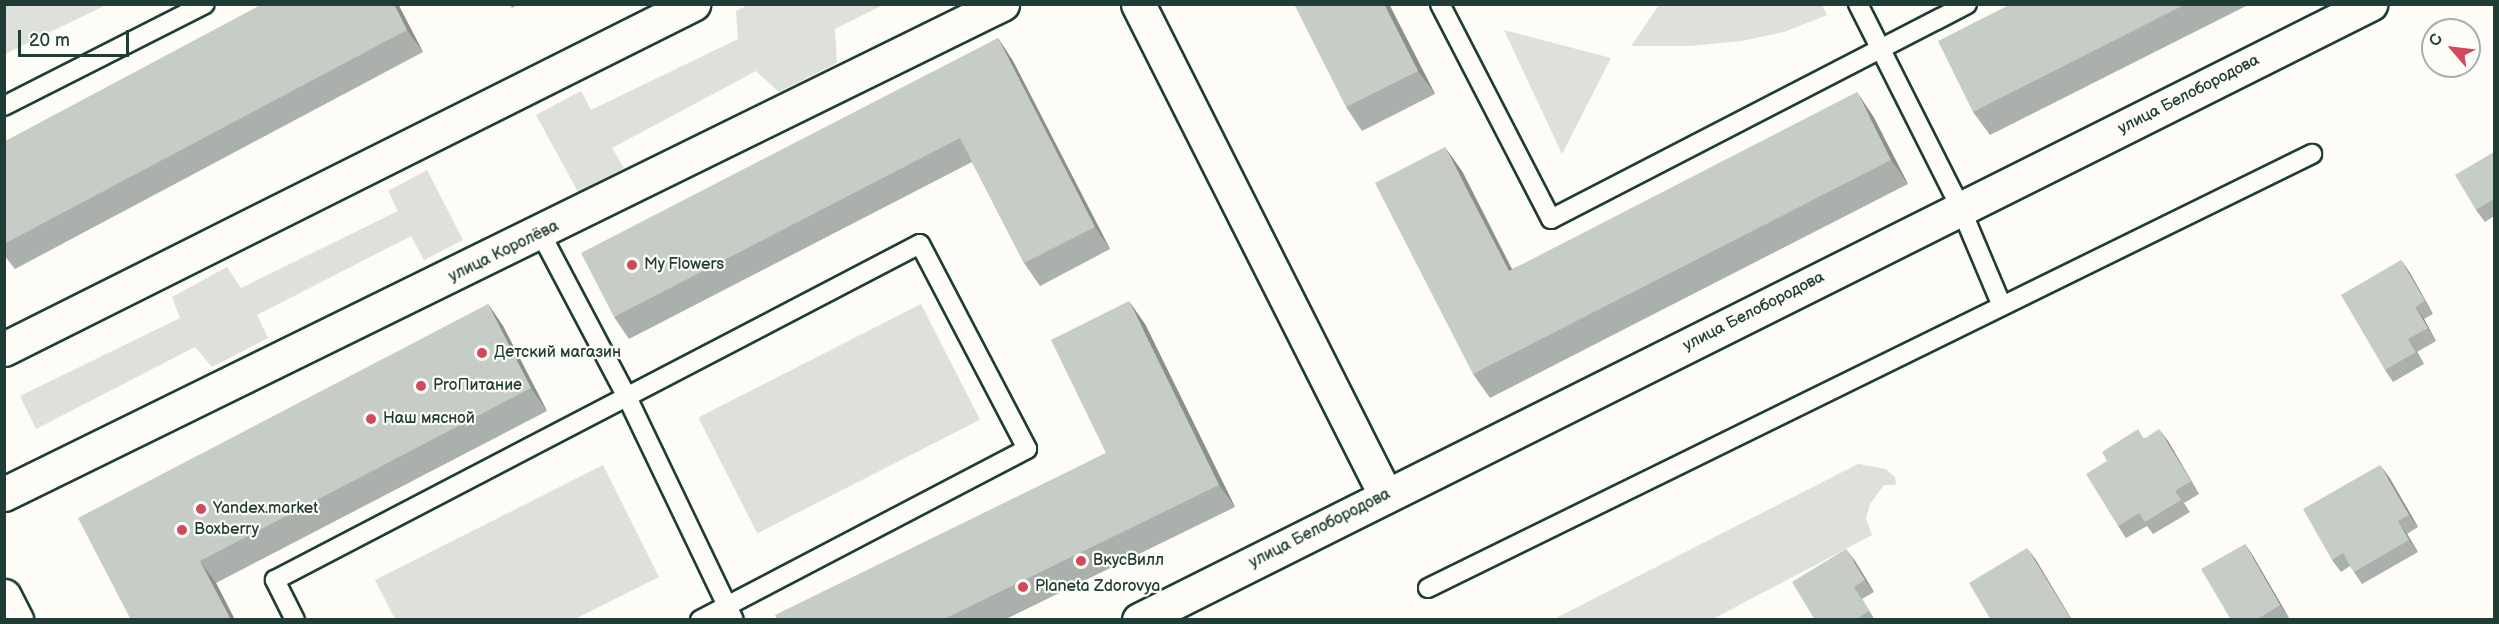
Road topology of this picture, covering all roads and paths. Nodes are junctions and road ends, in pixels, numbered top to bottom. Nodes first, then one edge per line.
1 (205, 4) edge
2 (693, 4) edge
3 (1002, 4) edge
4 (1138, 4) edge
5 (1440, 4) edge
6 (1858, 4) edge
7 (1967, 4) edge
8 (2370, 4) edge
9 (1881, 50) junction
10 (4, 106) edge
11 (2312, 154) dead end
12 (1961, 208) junction
13 (541, 234) junction
14 (2002, 306) junction
15 (4, 349) edge
16 (627, 397) junction
17 (4, 494) edge
18 (1386, 496) junction
19 (1428, 588) dead end
20 (4, 597) edge
21 (730, 612) edge
22 (16, 620) edge
23 (295, 620) edge
24 (700, 620) edge
25 (1139, 620) edge

1 - 10 lane
2 - 15 street
3 - 13 street, улица Королёва
4 - 18 street
5 - 9 lane
6 - 9 lane
7 - 9 lane
8 - 12 street, улица Белобородова
9 - 12 lane
11 - 14 lane
12 - 14 lane
12 - 18 street, улица Белобородова
13 - 16 lane
13 - 17 street, улица Королёва
14 - 19 lane
16 - 21 lane
16 - 21 lane
16 - 23 lane
18 - 25 street, улица Белобородова
20 - 22 street
21 - 24 lane

